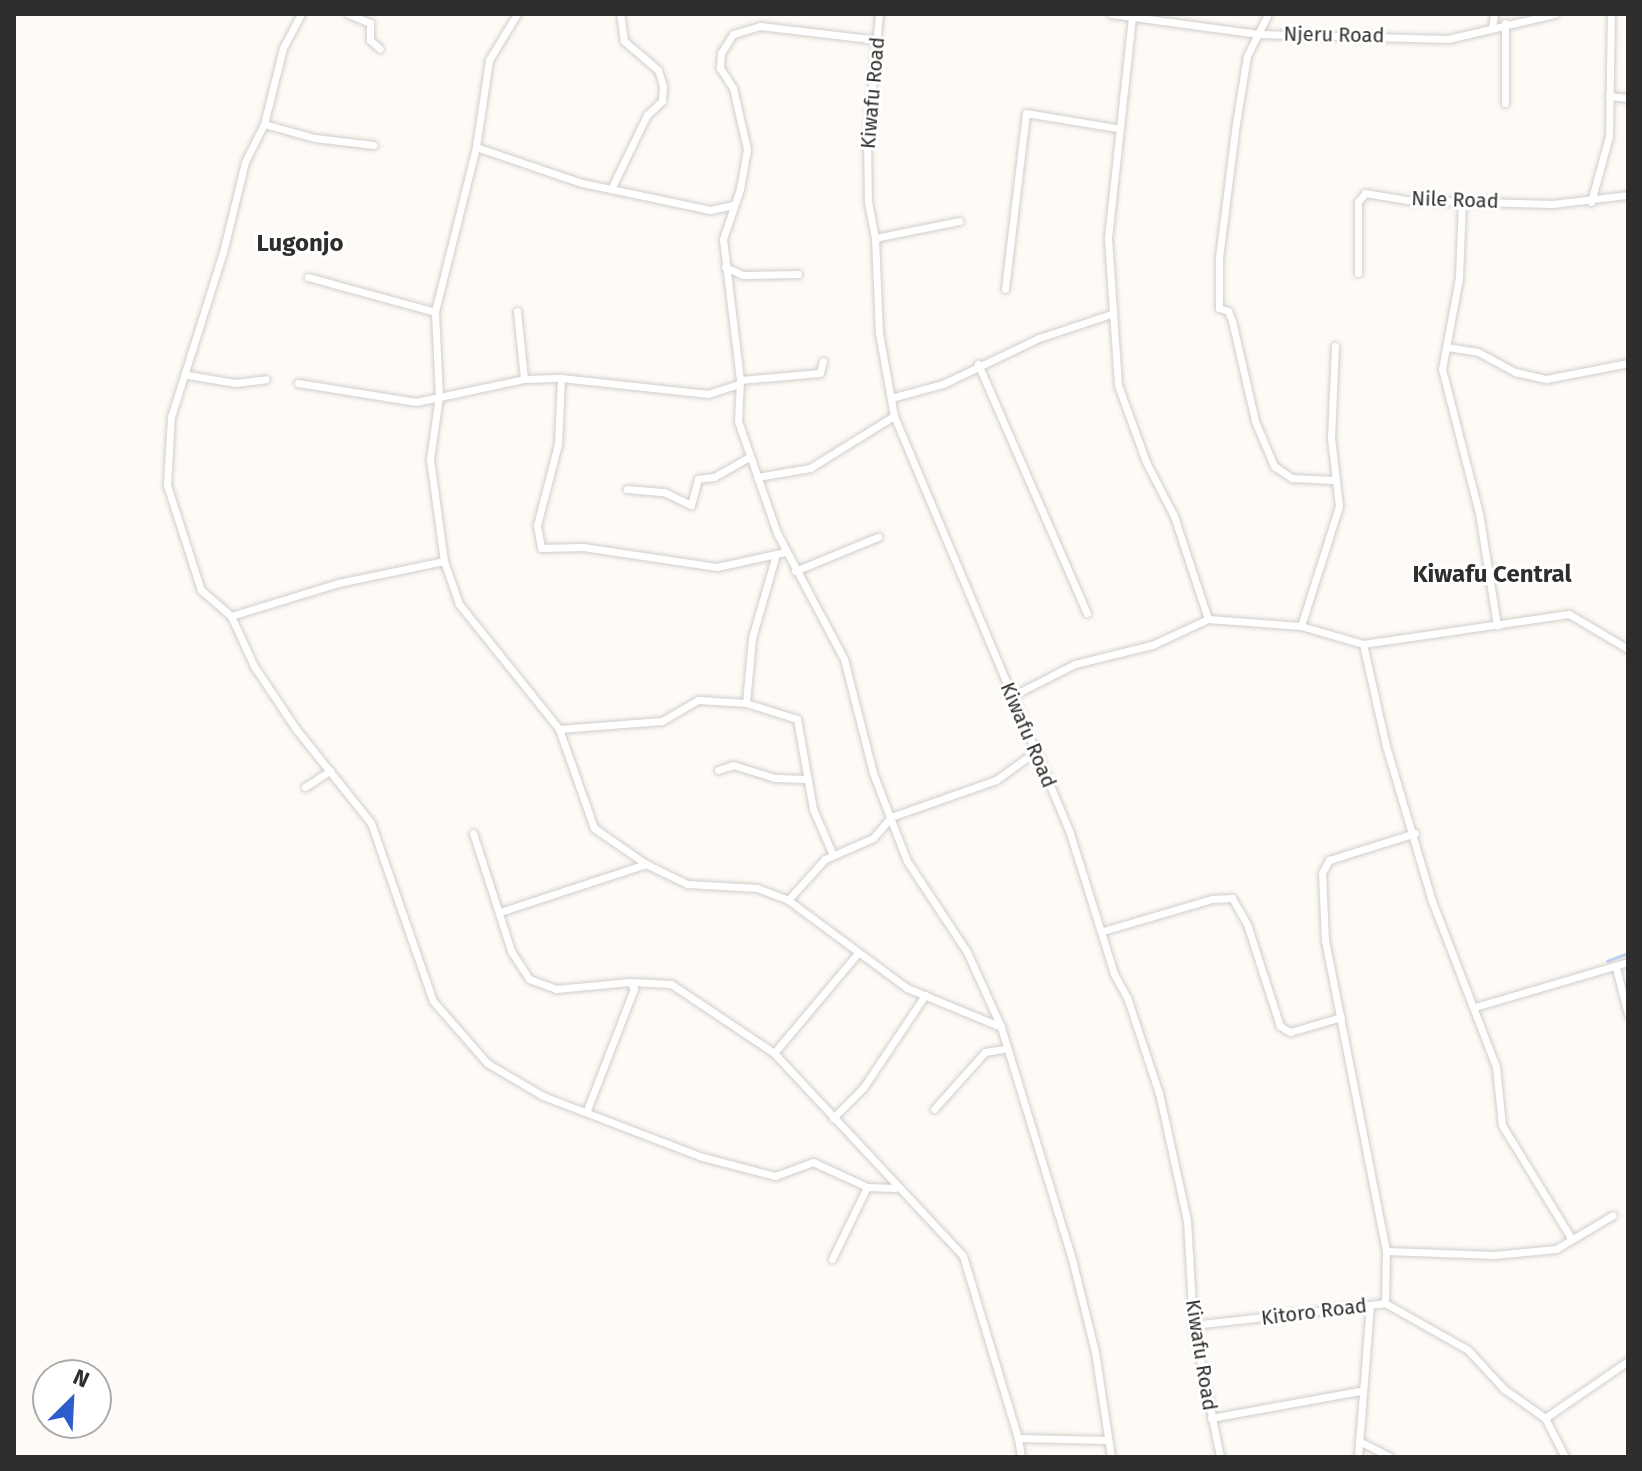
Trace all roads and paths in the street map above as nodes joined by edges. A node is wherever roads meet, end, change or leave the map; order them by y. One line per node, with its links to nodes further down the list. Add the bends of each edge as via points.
1 (301, 14): 20 (street, via 283,48)
2 (348, 14): 16 (street, via 370,23 370,40)
3 (517, 14): 23 (street, via 489,60)
4 (620, 14): 24 (street, via 624,41 658,70 663,86 662,101 647,115)
5 (879, 14): 15 (street, Kiwafu Road)
6 (1111, 14): 11 (street, Njeru Road)
7 (1268, 14): 14 (street)
8 (1494, 14): 13 (street)
9 (1555, 14): 12 (street, Njeru Road)
10 (1611, 14): 17 (street)
11 (1132, 17): 14 (street, Njeru Road); 21 (street)
12 (1505, 23): 13 (street, Njeru Road); 19 (street)
13 (1492, 28): 14 (street, Njeru Road, via 1448,39)
14 (1259, 34): 55 (street, via 1247,56 1236,123 1219,257 1219,308 1228,311 1255,421 1274,466 1292,478)
15 (878, 40): 28 (street, via 760,26 745,28 725,42 720,68 733,88 747,149); 30 (street, Kiwafu Road, via 867,140)
16 (380, 49)
17 (1609, 96): 18 (street); 27 (street, via 1609,136)
18 (1628, 98)
19 (1505, 103)
20 (264, 124): 22 (street, via 315,138); 44 (street, via 245,162)
21 (1117, 128): 35 (street, via 1026,113); 38 (street, via 1108,238)
22 (374, 145)
23 (476, 147): 24 (street); 37 (street)
24 (611, 189): 28 (street, via 710,210)
25 (1628, 195): 27 (street, Nile Road)
26 (1462, 200): 27 (street, Nile Road); 32 (street, Nile Road, via 1362,195); 40 (street, via 1459,278)
27 (1591, 202)
28 (733, 205): 31 (street, via 723,239)
29 (959, 221): 30 (street)
30 (875, 238): 51 (street, Kiwafu Road, via 879,333)
31 (725, 267): 33 (street, via 743,275); 48 (street)
32 (1358, 273)
33 (798, 274)
34 (308, 277): 37 (street)
35 (1005, 289)
36 (517, 311): 47 (street)
37 (435, 312): 50 (street)
38 (1111, 314): 43 (street); 64 (street, via 1118,385 1146,462 1174,516)
39 (1335, 346): 55 (street)
40 (1447, 347): 42 (street, via 1478,352 1515,372 1546,379); 66 (street, via 1442,369 1479,513)
41 (823, 361): 48 (street, via 820,373)
42 (1628, 363)
43 (978, 364): 51 (street, via 943,384); 62 (street)
44 (188, 375): 46 (street, via 235,383); 63 (street, via 171,417 167,485 201,590)
45 (561, 378): 47 (street); 48 (street, via 708,394); 59 (street, via 558,444 537,525 541,548 583,547 717,567)
46 (266, 379)
47 (524, 379): 50 (street)
48 (739, 382): 53 (street, via 738,421)
49 (298, 383): 50 (street, via 416,402)
50 (439, 396): 60 (street, via 430,459)
51 (891, 398): 52 (street, Kiwafu Road)
52 (894, 416): 54 (street, via 810,468); 69 (street, Kiwafu Road, via 990,652)
53 (749, 457): 54 (street); 56 (street, via 714,477 698,479 691,505 664,492)
54 (757, 477): 58 (street)
55 (1333, 480): 65 (street, via 1339,506)
56 (627, 489)
57 (878, 537): 61 (street)
58 (785, 552): 59 (street); 61 (street)
59 (775, 558): 70 (street, via 752,638)
60 (444, 561): 63 (street, via 338,583); 71 (street, via 459,604)
61 (795, 571): 77 (street, via 844,659 873,773)
62 (1087, 613)
63 (231, 616): 74 (street, via 254,666)
64 (1208, 619): 65 (street); 69 (street, via 1152,645 1075,664)
65 (1301, 626): 67 (street)
66 (1497, 626): 67 (street); 68 (street, via 1576,616)
67 (1363, 644): 79 (street, via 1386,746)
68 (1628, 649)
69 (1014, 695): 72 (street, Kiwafu Road)
70 (746, 703): 71 (street, via 698,700 662,721); 75 (street, via 797,719)
71 (559, 729): 81 (street, via 594,828)
72 (1036, 751): 77 (street, via 996,780); 84 (street, Kiwafu Road)
73 (718, 770): 75 (street, via 733,765 775,778)
74 (330, 771): 76 (street); 97 (street, via 378,834 439,1013 504,1076)
75 (806, 779): 80 (street)
76 (305, 787)
77 (891, 817): 80 (street, via 873,838); 93 (street, via 907,861 967,952)
78 (473, 833): 83 (street)
79 (1415, 833): 90 (street, via 1441,929); 92 (street, via 1324,866 1325,941)
80 (833, 855): 82 (street)
81 (646, 864): 82 (street, via 687,884 757,888); 83 (street)
82 (788, 900): 85 (street)
83 (500, 912): 88 (street, via 518,967 542,986)
84 (1103, 931): 92 (street, via 1232,898 1247,924 1280,1026 1290,1032); 107 (street, Kiwafu Road, via 1155,1079 1175,1159 1187,1220)
85 (857, 954): 89 (street); 95 (street)
86 (1628, 962): 87 (street)
87 (1616, 968): 90 (street); 91 (street)
88 (630, 982): 95 (street, via 683,988); 97 (street, via 634,989)
89 (925, 995): 93 (street); 98 (street, via 863,1088)
90 (1475, 1007): 102 (street, via 1496,1067 1502,1125)
91 (1628, 1014)
92 (1341, 1017): 103 (street)
93 (1001, 1027): 94 (street)
94 (1005, 1049): 96 (street, via 985,1052); 113 (street, via 1038,1139 1073,1263 1095,1352)
95 (774, 1053): 98 (street)
96 (934, 1109)
97 (587, 1110): 99 (street, via 653,1142 763,1175 813,1162)
98 (833, 1118): 100 (street)
99 (867, 1187): 100 (street); 104 (street)
100 (895, 1188): 112 (street, via 951,1239 973,1276)
101 (1613, 1215): 102 (street)
102 (1571, 1238): 103 (street, via 1556,1249 1494,1255)
103 (1386, 1251): 105 (street)
104 (832, 1259)
105 (1385, 1303): 106 (street, Kitoro Road); 111 (street, Kitoro Road, via 1468,1350 1504,1389)
106 (1370, 1305): 107 (street, Kitoro Road); 109 (street)
107 (1193, 1325): 110 (street, Kiwafu Road)
108 (1628, 1361): 111 (street)
109 (1360, 1391): 110 (street); 114 (street)
110 (1211, 1418): 117 (street, Kiwafu Road)
111 (1545, 1418): 120 (street, Kitoro Road)
112 (1018, 1438): 113 (street); 115 (street)
113 (1108, 1440): 116 (street)
114 (1359, 1441): 118 (street); 119 (street)
115 (1021, 1457)
116 (1111, 1457)
117 (1220, 1457)
118 (1358, 1457)
119 (1390, 1457)
120 (1565, 1457)

